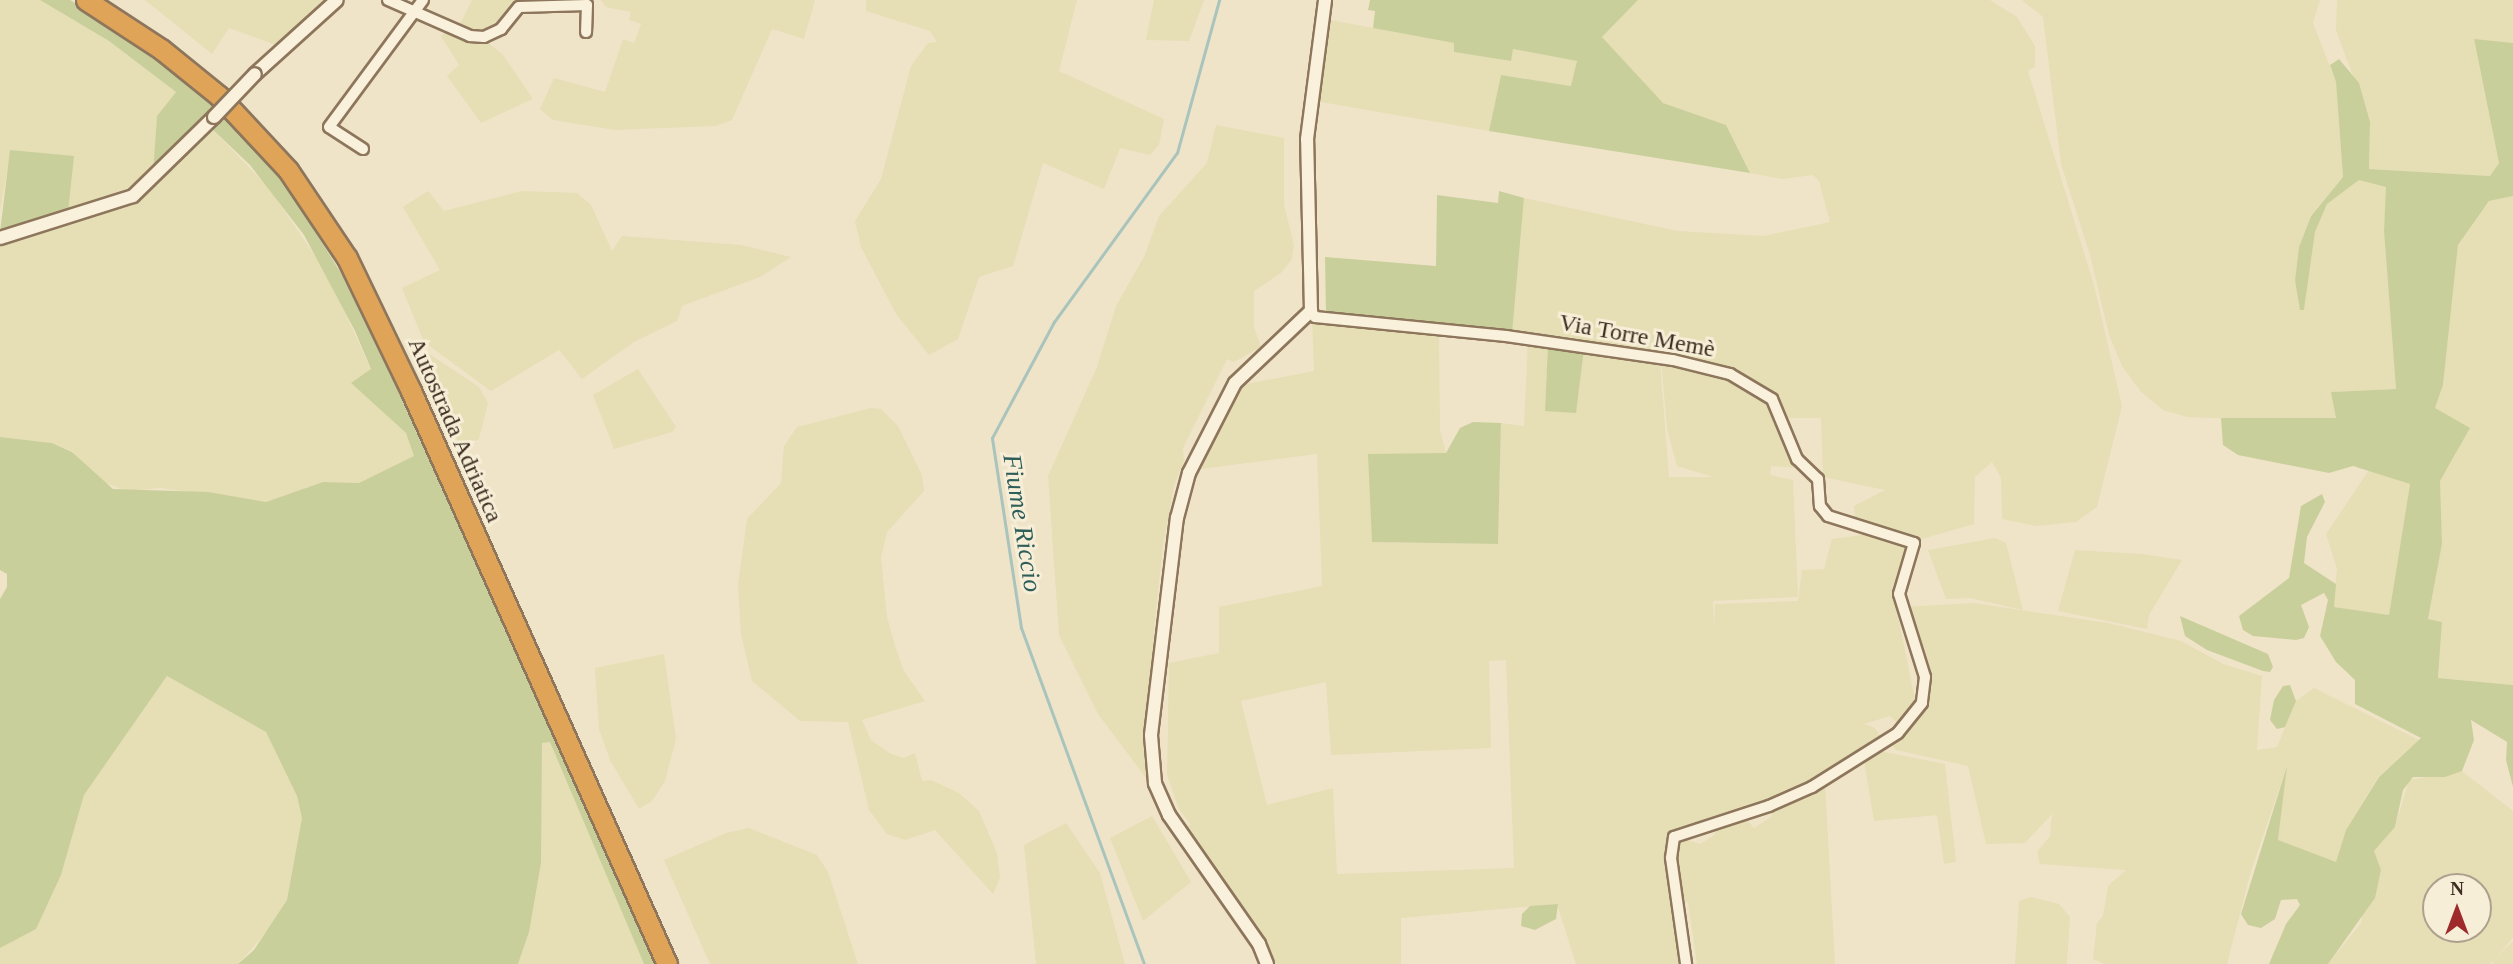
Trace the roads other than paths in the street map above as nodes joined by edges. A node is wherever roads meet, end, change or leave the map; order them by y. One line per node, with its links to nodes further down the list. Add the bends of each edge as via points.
1 (86, 0): 13 (highway, Autostrada Adriatica, via 200,79 279,160 347,258)
2 (111, 0): 13 (highway, Autostrada Adriatica, via 210,71 295,160 359,255)
3 (337, 0): 11 (street, bridge, via 133,196)
4 (388, 0): 8 (street)
5 (423, 0): 8 (street)
6 (1325, 0): 12 (street, via 1307,139)
7 (518, 5): 8 (street, via 500,29 484,37 470,36); 9 (street, via 587,5)
8 (414, 12): 10 (street, via 330,127)
9 (586, 32)
10 (363, 149)
11 (0, 238)
12 (1311, 311): 17 (street, via 1235,383 1189,473 1177,518 1151,735 1153,775 1165,806); 18 (street, Via Torre Memè, via 1315,317 1506,336 1662,358 1730,374 1772,399 1797,459 1818,479 1820,506 1828,516 1914,543 1899,594 1926,677 1922,703 1898,733 1812,786 1769,806 1674,836 1671,858)
13 (417, 388): 14 (highway, Autostrada Adriatica)
14 (557, 702): 15 (highway, Autostrada Adriatica); 16 (highway, Autostrada Adriatica)
15 (667, 964)
16 (680, 964)
17 (1268, 964)
18 (1686, 964)

